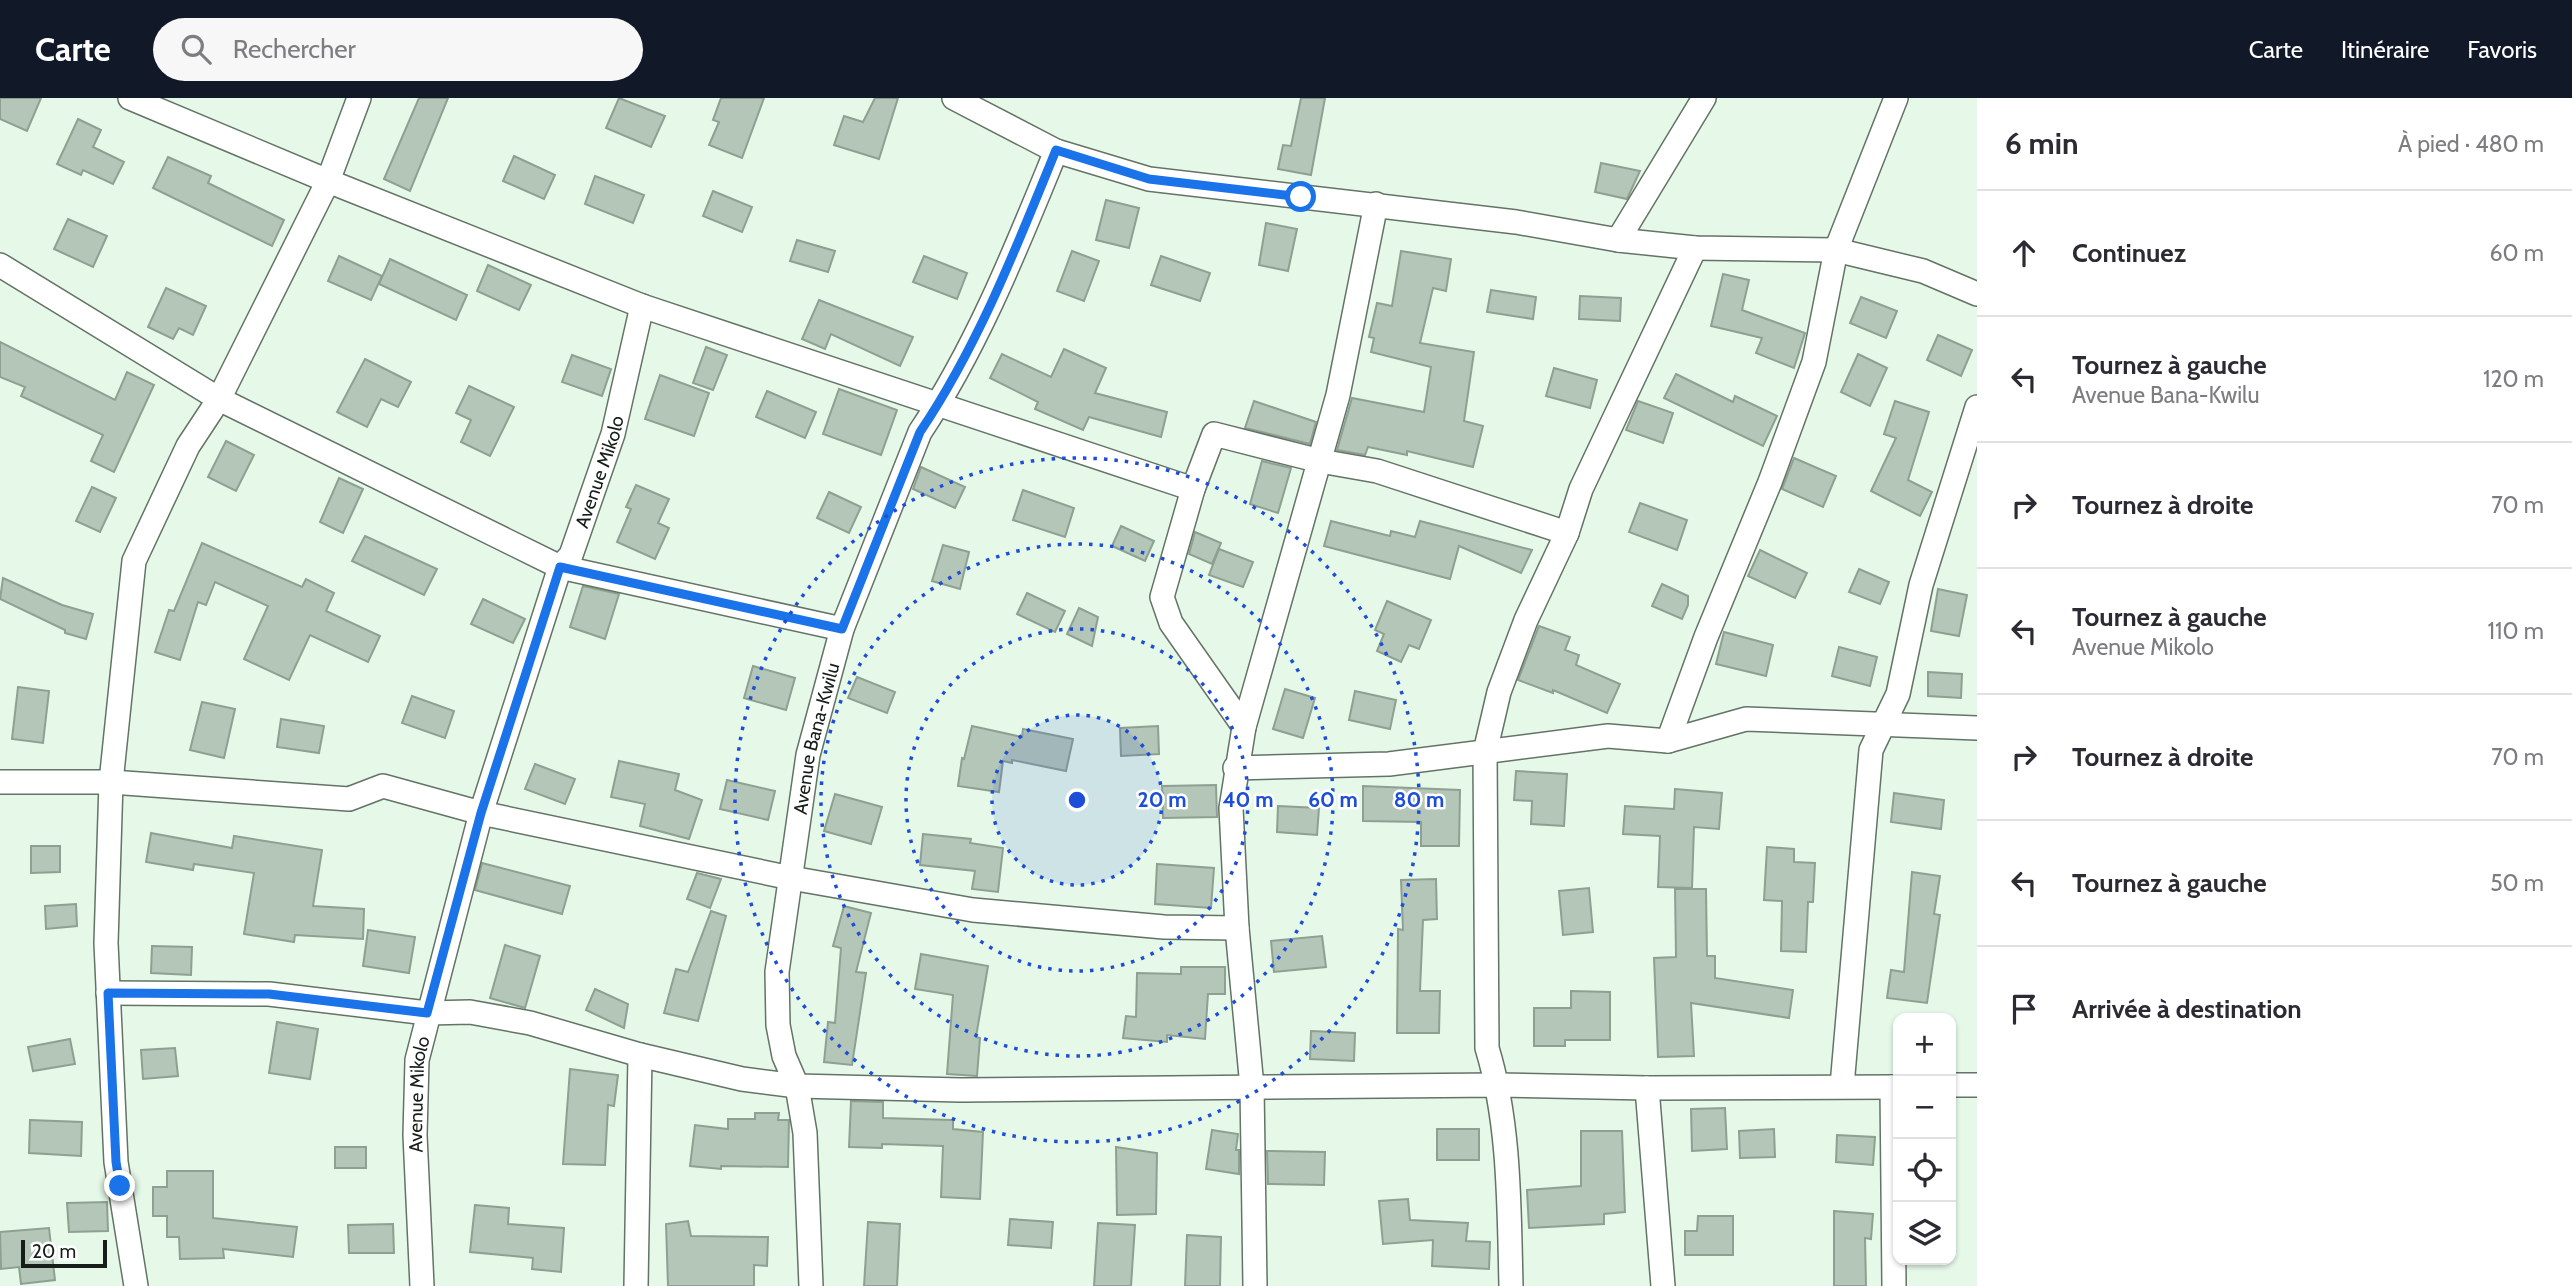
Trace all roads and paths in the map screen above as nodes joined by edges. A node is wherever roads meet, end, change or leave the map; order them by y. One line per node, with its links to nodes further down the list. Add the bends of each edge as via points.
1 (130, 98): 7 (street)
2 (359, 98): 7 (street)
3 (954, 98): 6 (street)
4 (1704, 98): 9 (street)
5 (1896, 98): 11 (street)
6 (1056, 150): 8 (street, via 1149,179); 16 (street, Avenue Bana-Kwilu, via 1008,268)
7 (328, 181): 14 (street); 15 (street)
8 (1377, 204): 9 (street); 18 (street)
9 (1618, 240): 10 (street)
10 (1695, 248): 11 (street); 20 (street, via 1581,489)
11 (1836, 250): 13 (street, via 1923,271); 26 (street, via 1814,362)
12 (0, 265): 15 (street)
13 (1977, 294)
14 (642, 306): 16 (street); 21 (street, Avenue Mikolo, via 613,434 571,555)
15 (219, 399): 21 (street); 30 (street, via 188,446 134,561)
16 (938, 405): 19 (street); 22 (street, Avenue Bana-Kwilu, via 920,432)
17 (1977, 407): 23 (street, via 1921,585 1898,694)
18 (1320, 461): 19 (street, via 1214,434); 20 (street, via 1377,471); 24 (street)
19 (1193, 489): 24 (street, via 1162,597 1171,623)
20 (1567, 533): 27 (street, via 1499,692)
21 (560, 567): 22 (street); 31 (street, Avenue Mikolo)
22 (842, 629): 32 (street, Avenue Bana-Kwilu, via 808,755)
23 (1883, 724): 25 (street); 26 (street, via 1746,719); 41 (street, via 1871,750)
24 (1244, 727): 28 (street)
25 (1977, 728)
26 (1668, 741): 27 (street, via 1608,736)
27 (1485, 752): 28 (street, via 1390,764); 37 (street, via 1486,1036)
28 (1235, 768): 33 (street, via 1231,808)
29 (0, 782): 30 (street)
30 (111, 782): 31 (street, via 349,799 383,786); 34 (street)
31 (481, 813): 32 (street); 35 (street, Avenue Mikolo)
32 (791, 878): 33 (street, via 973,910 1164,927); 40 (street, Avenue Bana-Kwilu, via 777,972 778,1025)
33 (1237, 928): 42 (street)
34 (108, 993): 35 (street, via 269,994); 46 (street, via 116,1162)
35 (427, 1013): 36 (street, via 470,1012 530,1023); 47 (street, Avenue Mikolo, via 417,1060 415,1135)
36 (640, 1055): 40 (street, via 742,1079); 48 (street)
37 (1498, 1085): 42 (street); 44 (street); 51 (street)
38 (1956, 1085): 39 (street)
39 (1977, 1085)
40 (797, 1086): 42 (street, via 961,1090); 49 (street, Avenue Bana-Kwilu, via 805,1133)
41 (1842, 1086): 43 (street); 44 (street)
42 (1252, 1087): 50 (street)
43 (1893, 1087)
44 (1647, 1088): 52 (street)
45 (1895, 1139): 53 (street)
46 (136, 1286)
47 (422, 1286)
48 (636, 1286)
49 (811, 1286)
50 (1255, 1286)
51 (1511, 1286)
52 (1663, 1286)
53 (1894, 1286)

